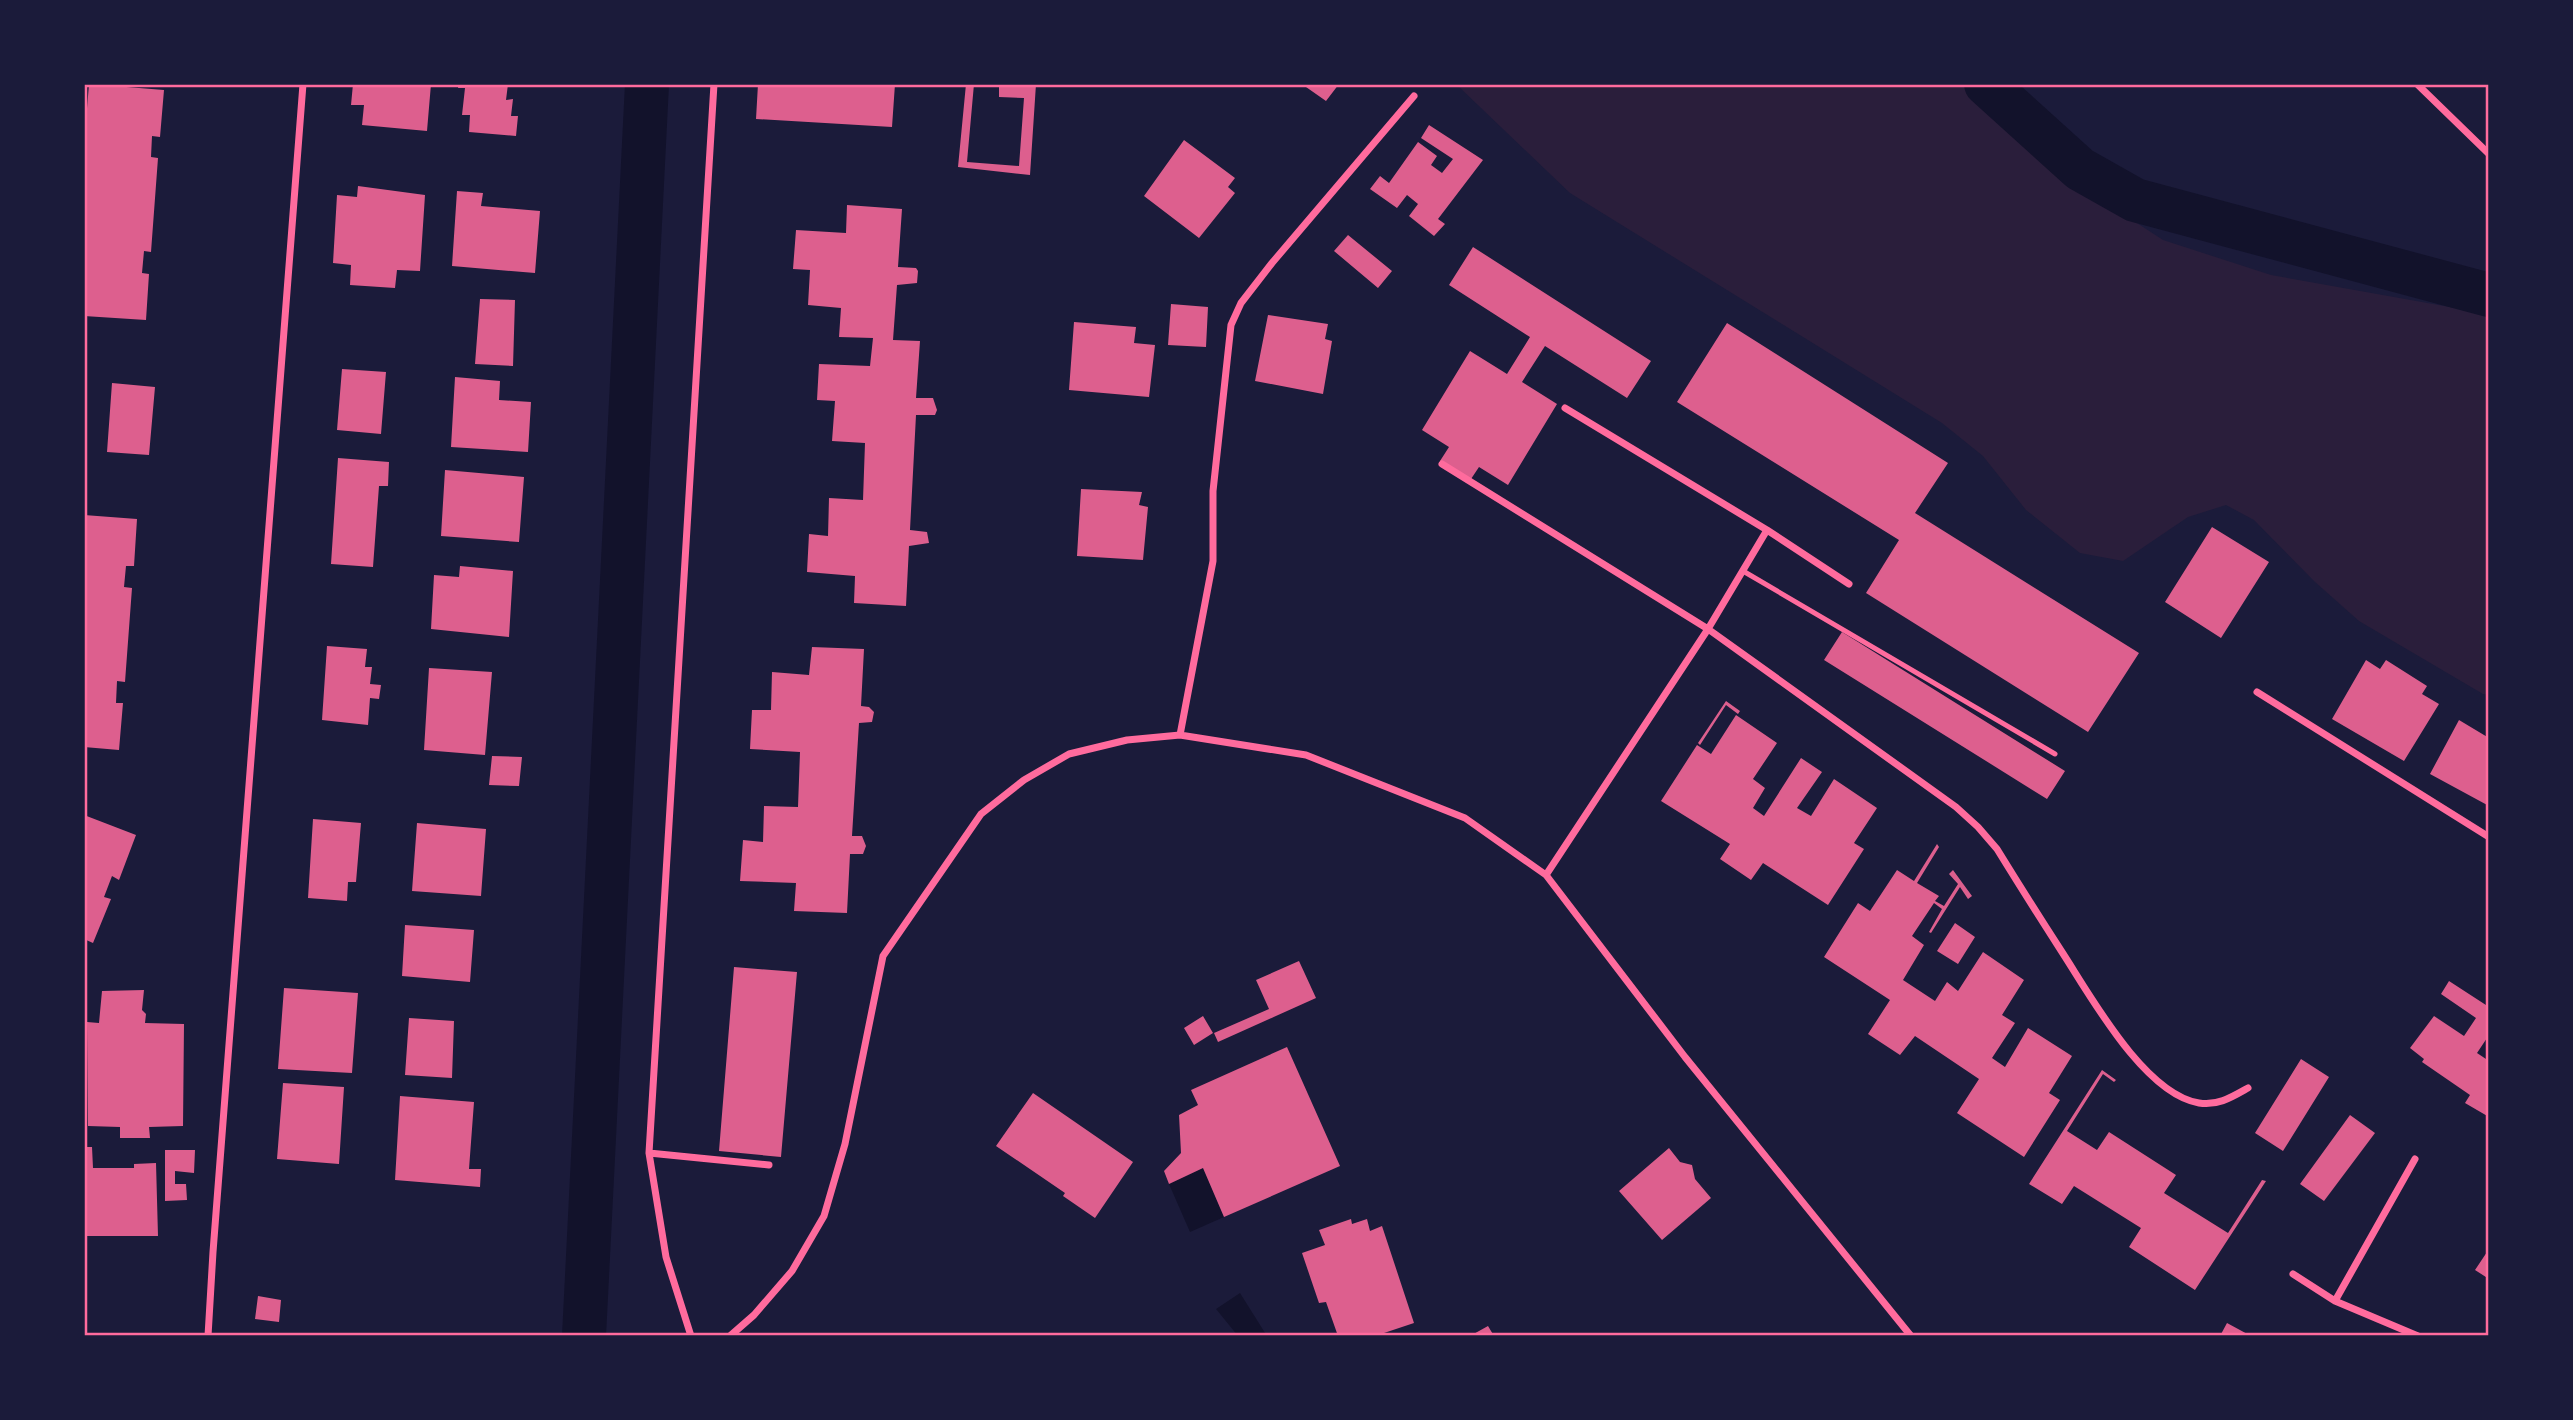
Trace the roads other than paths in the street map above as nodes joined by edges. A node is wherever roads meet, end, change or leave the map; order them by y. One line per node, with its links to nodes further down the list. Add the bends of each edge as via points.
1 (303, 84): 23 (street)
2 (714, 84): 18 (street)
3 (2417, 84): 5 (street)
4 (1414, 96): 13 (street, via 1272,263 1241,303 1231,325 1213,491 1213,561)
5 (2489, 154)
6 (1565, 408): 8 (street)
7 (1441, 464): 11 (street)
8 (1767, 530): 9 (street); 10 (street)
9 (1743, 571): 11 (street); 14 (lane)
10 (1849, 584)
11 (1708, 629): 16 (street); 17 (street, via 1978,827 1997,849 2115,1036 2145,1069 2170,1090 2197,1103 2220,1103)
12 (2257, 692): 15 (street)
13 (1180, 735): 16 (street, via 1306,755 1465,818); 25 (street, via 1127,740 1069,754 1024,780 981,814 883,956 845,1144 824,1216 792,1271)
14 (2055, 754)
15 (2489, 837)
16 (1546, 874): 26 (street, via 1685,1057)
17 (2248, 1088)
18 (649, 1153): 20 (street); 24 (street, via 666,1257)
19 (2415, 1159): 22 (street)
20 (769, 1165)
21 (2293, 1274): 22 (street)
22 (2335, 1301): 27 (street)
23 (208, 1336)
24 (691, 1336)
25 (730, 1336)
26 (1911, 1336)
27 (2418, 1336)

